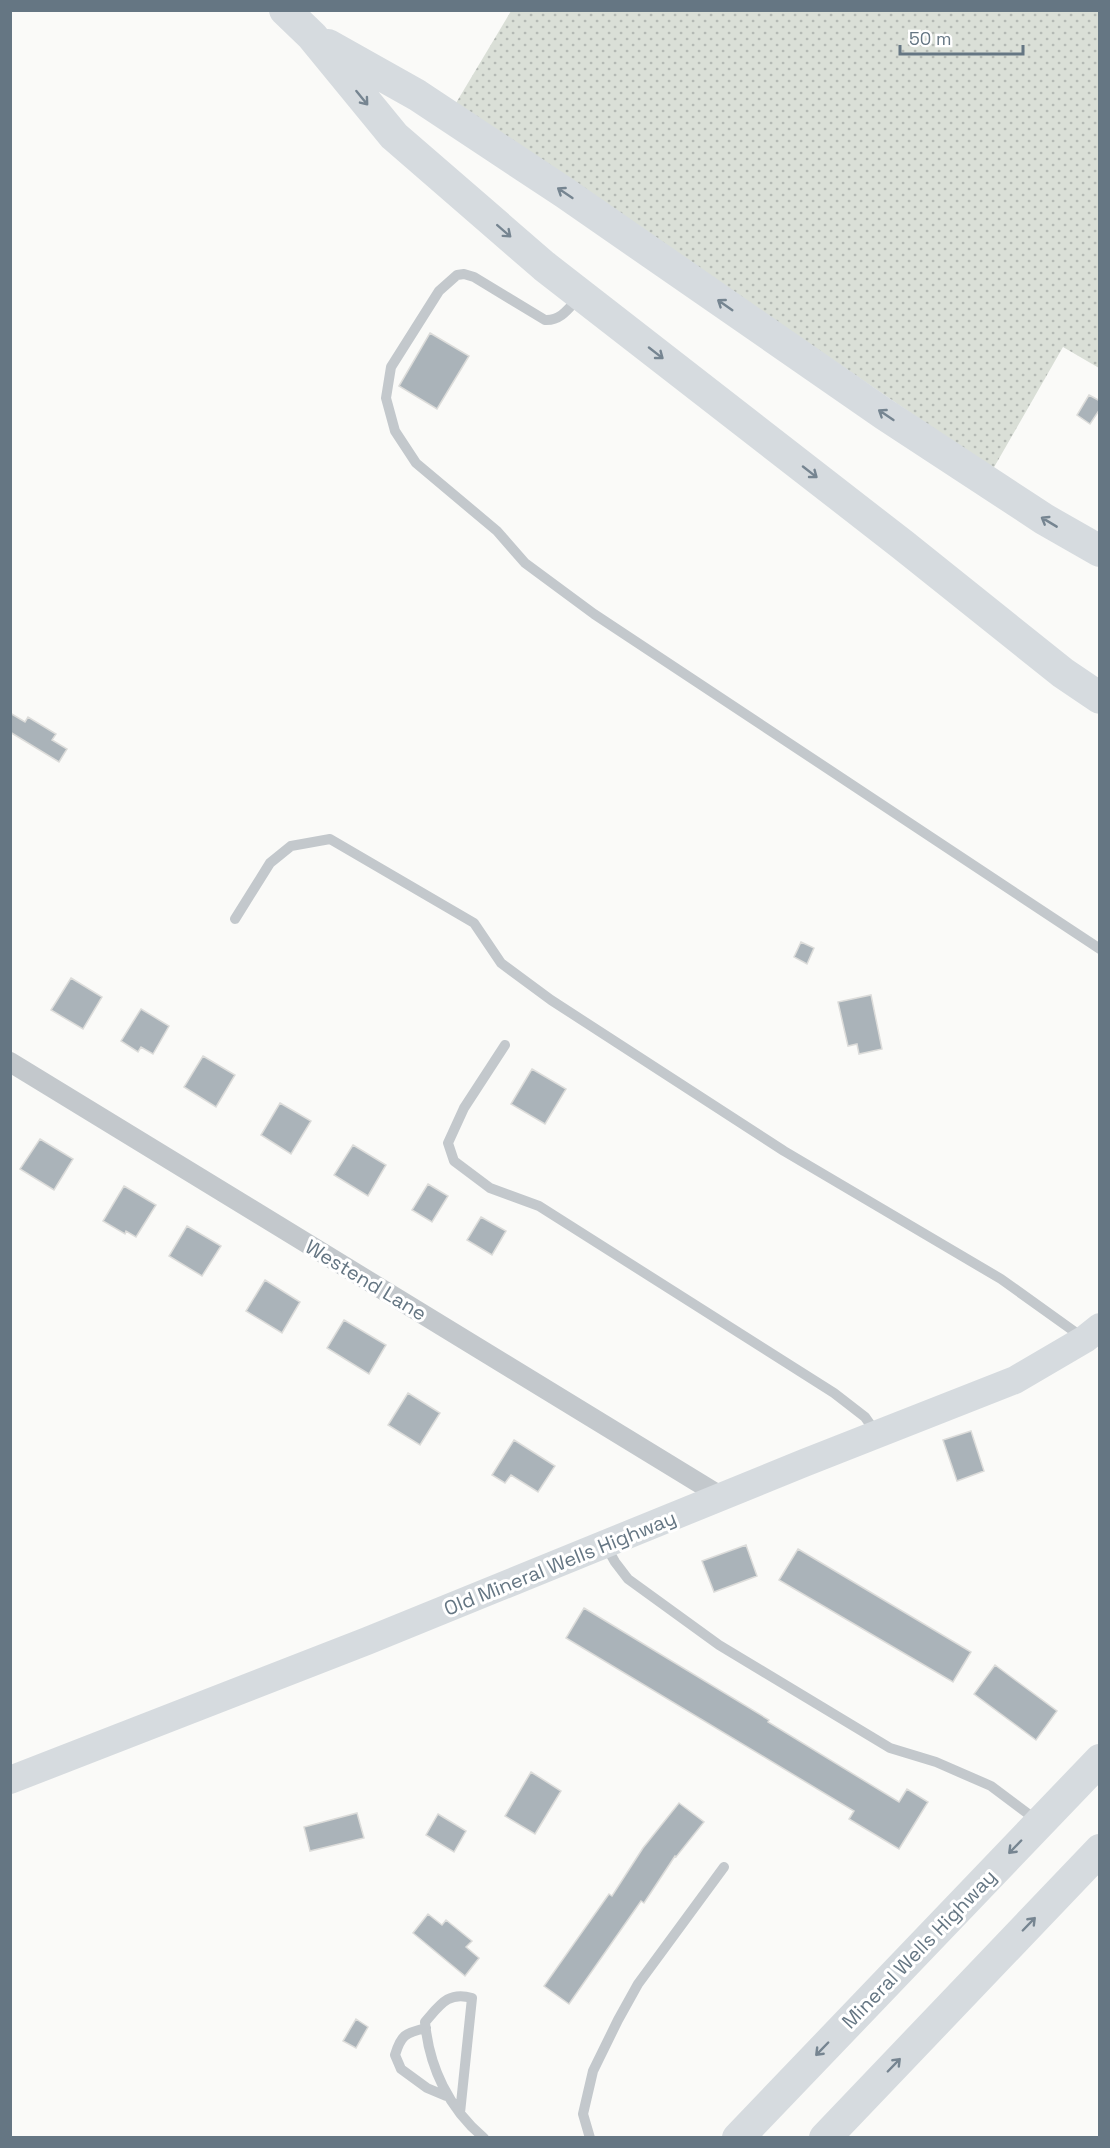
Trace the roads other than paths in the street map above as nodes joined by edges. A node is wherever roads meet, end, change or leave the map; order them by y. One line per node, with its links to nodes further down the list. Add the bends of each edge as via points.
1 (285, 10): 2 (main road)
2 (312, 36): 3 (main road, one-way to 3, via 394,136); 4 (main road, one-way to 2, via 884,414 417,95)
3 (581, 295): 5 (main road, one-way to 5); 7 (lane, via 562,316 544,320 464,274 457,275 439,291 391,367 386,398 395,431 416,463 497,531 525,563 594,614)
4 (1100, 551)
5 (1100, 698)
6 (235, 919): 10 (lane, via 270,863 291,846 330,839 474,923 501,963 561,1007 784,1151)
7 (1100, 949)
8 (505, 1045): 11 (lane, via 464,1108 448,1143 454,1161 490,1188 539,1206 834,1393 865,1417)
9 (10, 1062): 12 (street, Westend Lane)
10 (1092, 1333): 11 (street, Old Mineral Wells Highway, via 1015,1380)
11 (878, 1434): 12 (street, Old Mineral Wells Highway)
12 (722, 1497): 13 (street, Old Mineral Wells Highway)
13 (605, 1544): 15 (street, Old Mineral Wells Highway); 16 (lane, via 628,1580 719,1644 890,1748 936,1762 991,1786)
14 (1100, 1760): 16 (main road, Mineral Wells Highway)
15 (10, 1780)
16 (1039, 1822): 24 (main road, Mineral Wells Highway, one-way to 24)
17 (1100, 1850): 25 (main road, one-way to 17)
18 (724, 1868): 23 (lane, via 638,1984 618,2020 593,2071 583,2114)
19 (426, 2028): 20 (lane, via 428,2047); 20 (lane, via 400,2039 395,2055 400,2068 427,2088); 21 (lane, via 425,2022 444,2001 460,1994 472,1998)
20 (447, 2096): 21 (lane)
21 (460, 2113): 22 (lane)
22 (484, 2138)
23 (590, 2138)
24 (738, 2138)
25 (825, 2138)

